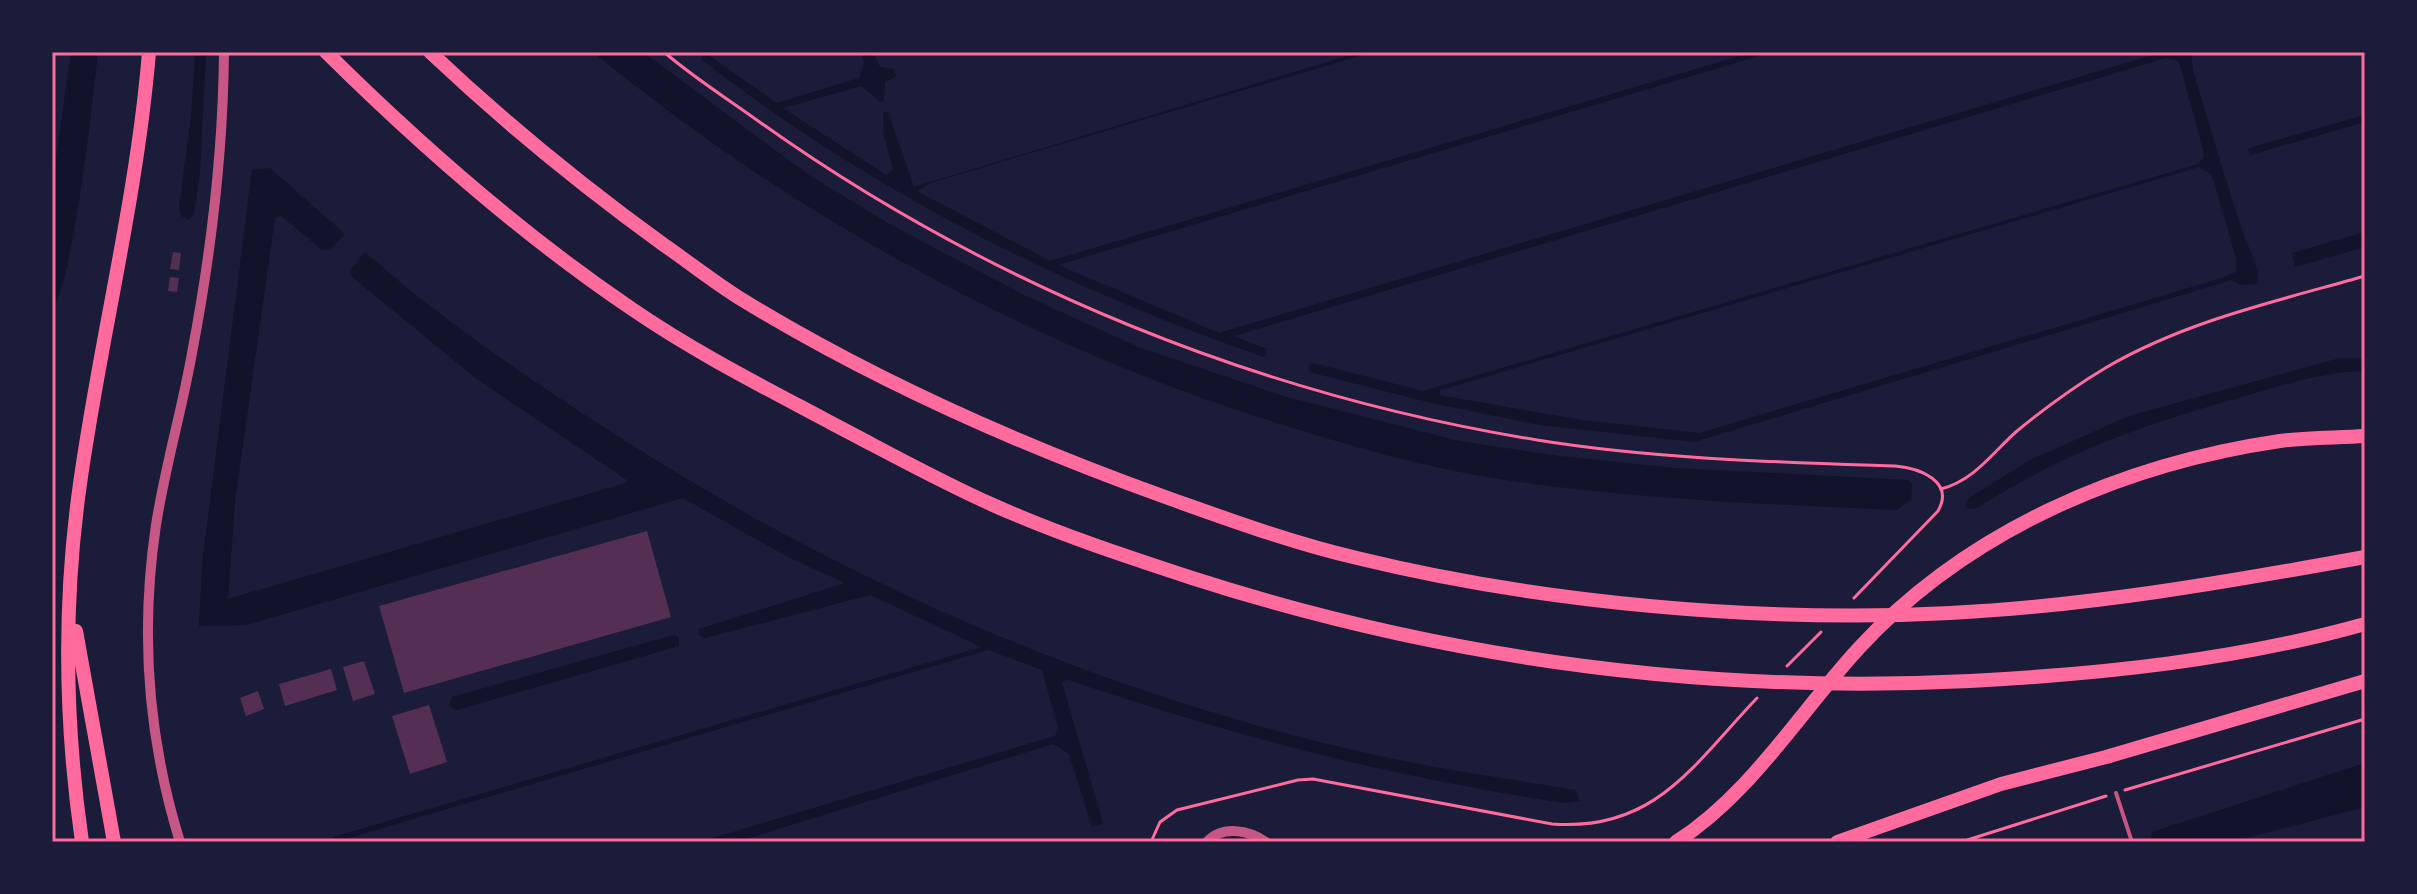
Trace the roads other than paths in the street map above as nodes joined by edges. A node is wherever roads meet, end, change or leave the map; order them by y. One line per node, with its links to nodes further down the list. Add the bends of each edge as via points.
1 (149, 52): 7 (highway, via 134,180 79,487)
2 (224, 52): 13 (street, via 209,251 160,500 149,599 153,725)
3 (326, 52): 8 (highway, via 436,157 538,240 706,357 994,505 1106,550 1291,610 1573,666 1738,680 1888,685 2154,665 2263,648)
4 (430, 52): 6 (highway, via 567,175 738,297 864,369 1059,459 1273,535 1358,559 1456,579 1691,608 1951,613 2190,589)
5 (2365, 436): 16 (highway, via 2283,441 2135,474 2076,496 1976,550 1872,635 1743,784)
6 (2365, 557)
7 (69, 591): 11 (highway, via 70,726); 12 (highway)
8 (2365, 624)
9 (2365, 681): 17 (highway, via 2001,784)
10 (2116, 793): 18 (lane)
11 (82, 842)
12 (114, 842)
13 (180, 842)
14 (1207, 842): 15 (street, via 1234,830)
15 (1266, 842)
16 (1676, 842)
17 (1837, 842)
18 (2132, 842)

